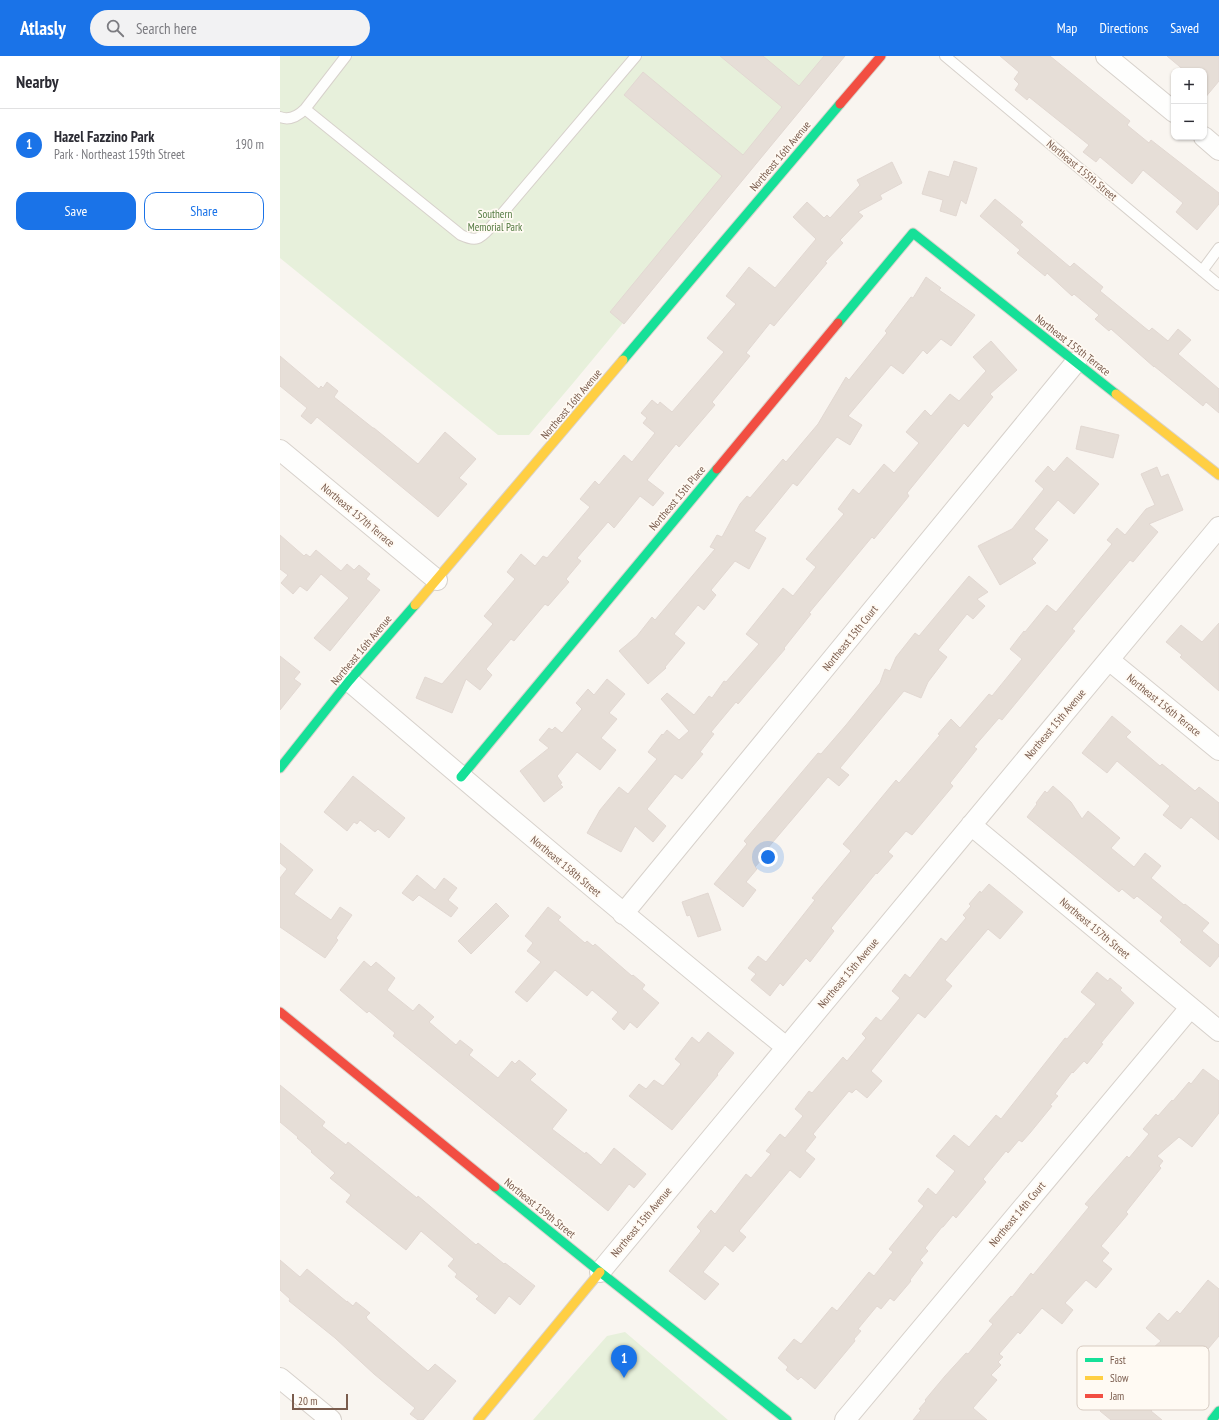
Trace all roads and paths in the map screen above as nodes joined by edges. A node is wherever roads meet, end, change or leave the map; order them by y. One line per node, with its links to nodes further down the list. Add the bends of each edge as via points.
1 (346, 56): 6 (lane)
2 (636, 56): 6 (lane, via 482,237 471,240)
3 (881, 56): 19 (street, Northeast 16th Avenue)
4 (945, 56): 13 (lane, Northeast 155th Street)
5 (1106, 56): 7 (street)
6 (305, 110): 8 (lane, via 297,117)
7 (1171, 110)
8 (280, 117)
9 (1207, 140): 10 (street)
10 (1219, 150)
11 (913, 233): 15 (street, Northeast 155th Terrace); 24 (street, Northeast 15th Place)
12 (1219, 248): 13 (lane)
13 (1202, 271): 14 (lane, Northeast 155th Street)
14 (1219, 285)
15 (1076, 362): 17 (street, Northeast 155th Terrace); 26 (street, Northeast 15th Court)
16 (280, 450): 19 (street, Northeast 157th Terrace)
17 (1219, 475)
18 (1219, 527): 20 (street, Northeast 15th Avenue)
19 (437, 580): 21 (street, Northeast 16th Avenue)
20 (1109, 660): 22 (street, Northeast 156th Terrace); 25 (street, Northeast 15th Avenue)
21 (349, 681): 23 (street, Northeast 16th Avenue); 24 (street, Northeast 158th Street)
22 (1219, 750)
23 (281, 764)
24 (461, 777): 26 (street, Northeast 158th Street)
25 (972, 825): 27 (street, Northeast 157th Street); 30 (street, Northeast 15th Avenue)
26 (623, 914): 30 (street, Northeast 158th Street)
27 (1190, 1008): 29 (street, Northeast 157th Street); 37 (street, Northeast 14th Court)
28 (280, 1012): 31 (street, Northeast 159th Street)
29 (1219, 1031)
30 (786, 1047): 31 (street, Northeast 15th Avenue)
31 (600, 1272): 35 (street, Northeast 15th Avenue); 36 (street, Northeast 159th Street)
32 (280, 1378): 34 (street)
33 (1219, 1412): 38 (street)
34 (331, 1420)
35 (478, 1420)
36 (787, 1420)
37 (845, 1420)
38 (1212, 1420)

